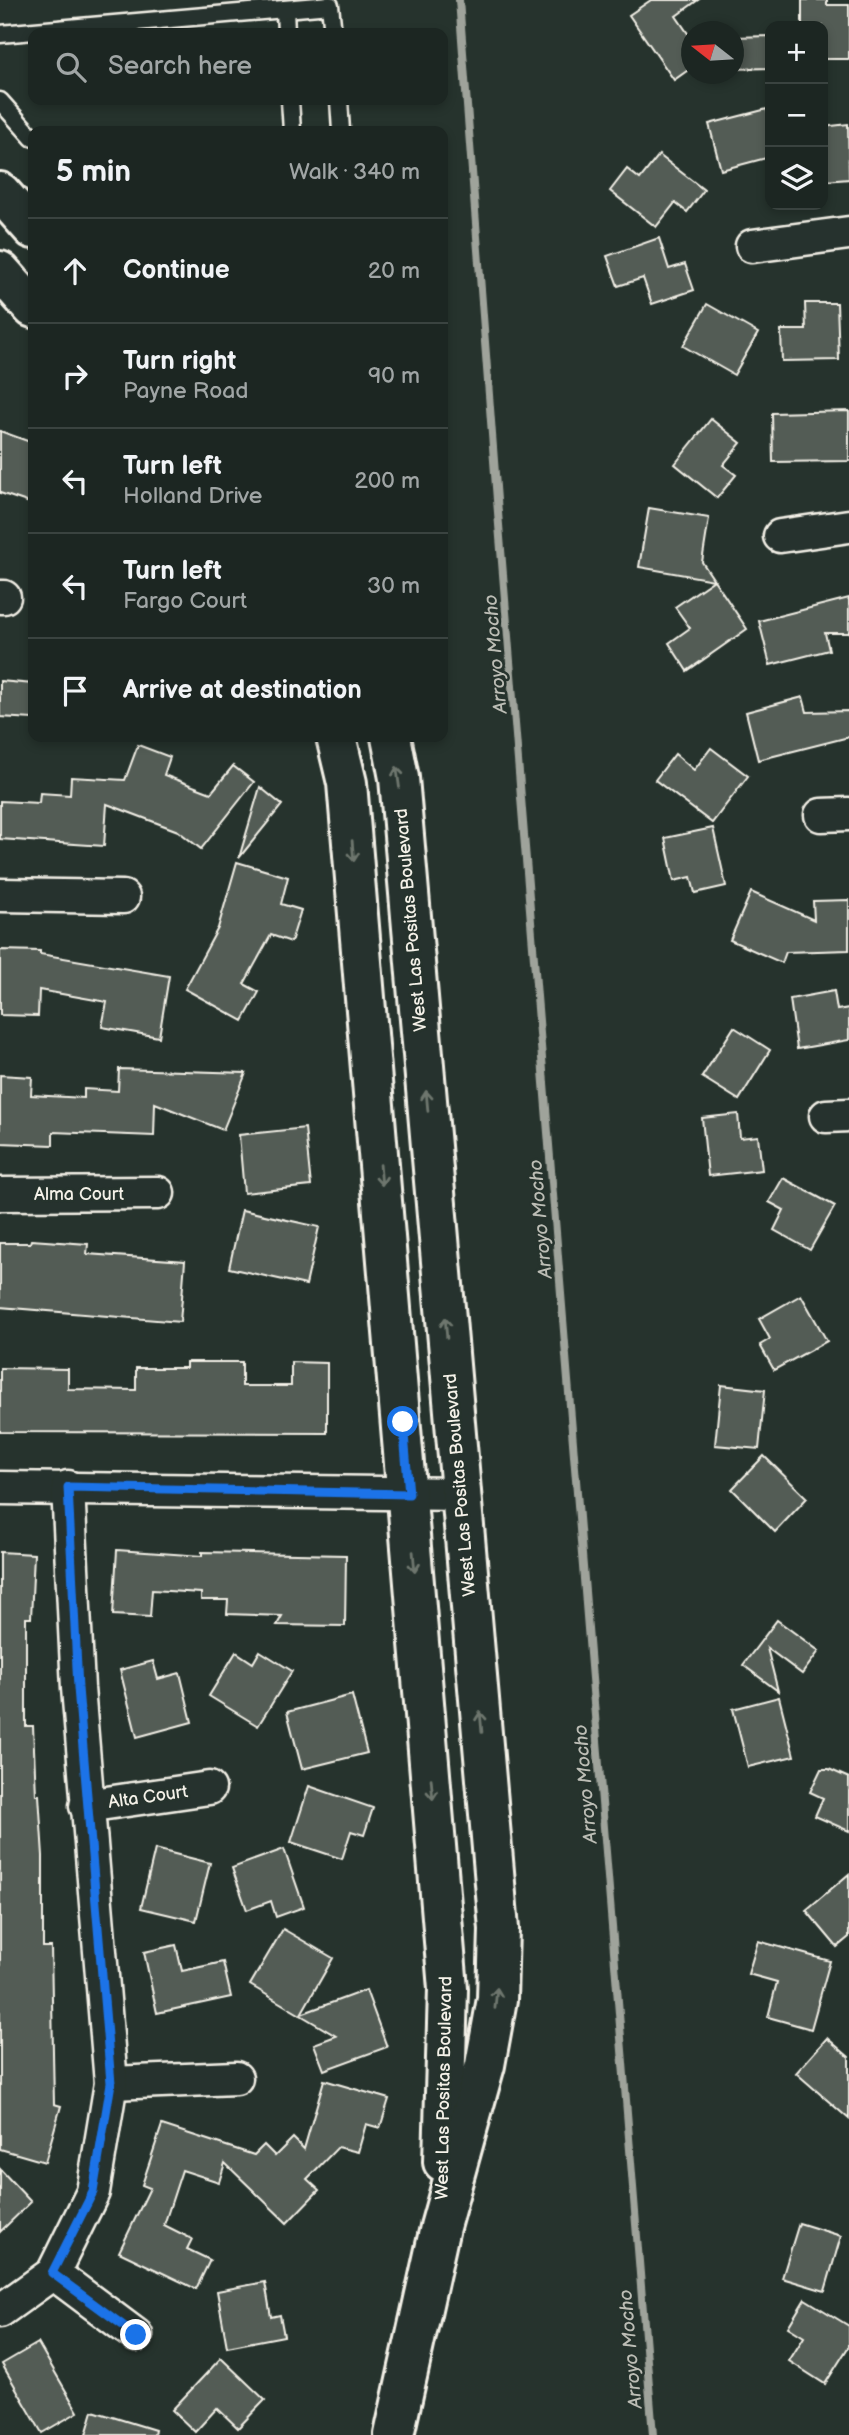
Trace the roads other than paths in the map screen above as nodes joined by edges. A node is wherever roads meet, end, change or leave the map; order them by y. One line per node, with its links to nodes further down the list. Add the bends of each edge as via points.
1 (285, 9): 2 (lane); 3 (lane); 4 (lane, via 330,5)
2 (68, 28)
3 (286, 28)
4 (332, 28)
5 (28, 32): 6 (lane)
6 (0, 34)
7 (0, 101): 12 (lane)
8 (290, 105): 10 (lane)
9 (338, 105): 11 (lane)
10 (292, 126)
11 (341, 126)
12 (28, 132)
13 (0, 192): 14 (main road)
14 (28, 223)
15 (849, 233): 16 (street)
16 (752, 246)
17 (0, 271): 18 (main road)
18 (28, 302)
19 (849, 526): 20 (street)
20 (780, 536)
21 (337, 742): 29 (main road, West Las Positas Boulevard, one-way to 29, via 347,783)
22 (392, 742): 30 (main road, West Las Positas Boulevard, one-way to 22, via 399,778)
23 (0, 895): 24 (street)
24 (123, 897)
25 (158, 1193): 26 (street, Alma Court)
26 (0, 1194)
27 (68, 1487): 28 (street); 29 (street); 32 (street)
28 (0, 1488)
29 (409, 1494): 30 (street); 35 (main road, West Las Positas Boulevard, one-way to 35, via 448,1989)
30 (461, 1494): 35 (main road, West Las Positas Boulevard, one-way to 30, via 485,2065 497,1999 499,1929)
31 (209, 1788): 32 (street, Alta Court)
32 (86, 1806): 34 (street)
33 (236, 2078): 34 (street)
34 (111, 2083): 36 (street, via 93,2192)
35 (440, 2227): 39 (main road, West Las Positas Boulevard)
36 (52, 2273): 37 (street); 38 (street)
37 (0, 2311)
38 (136, 2335)
39 (394, 2435)

